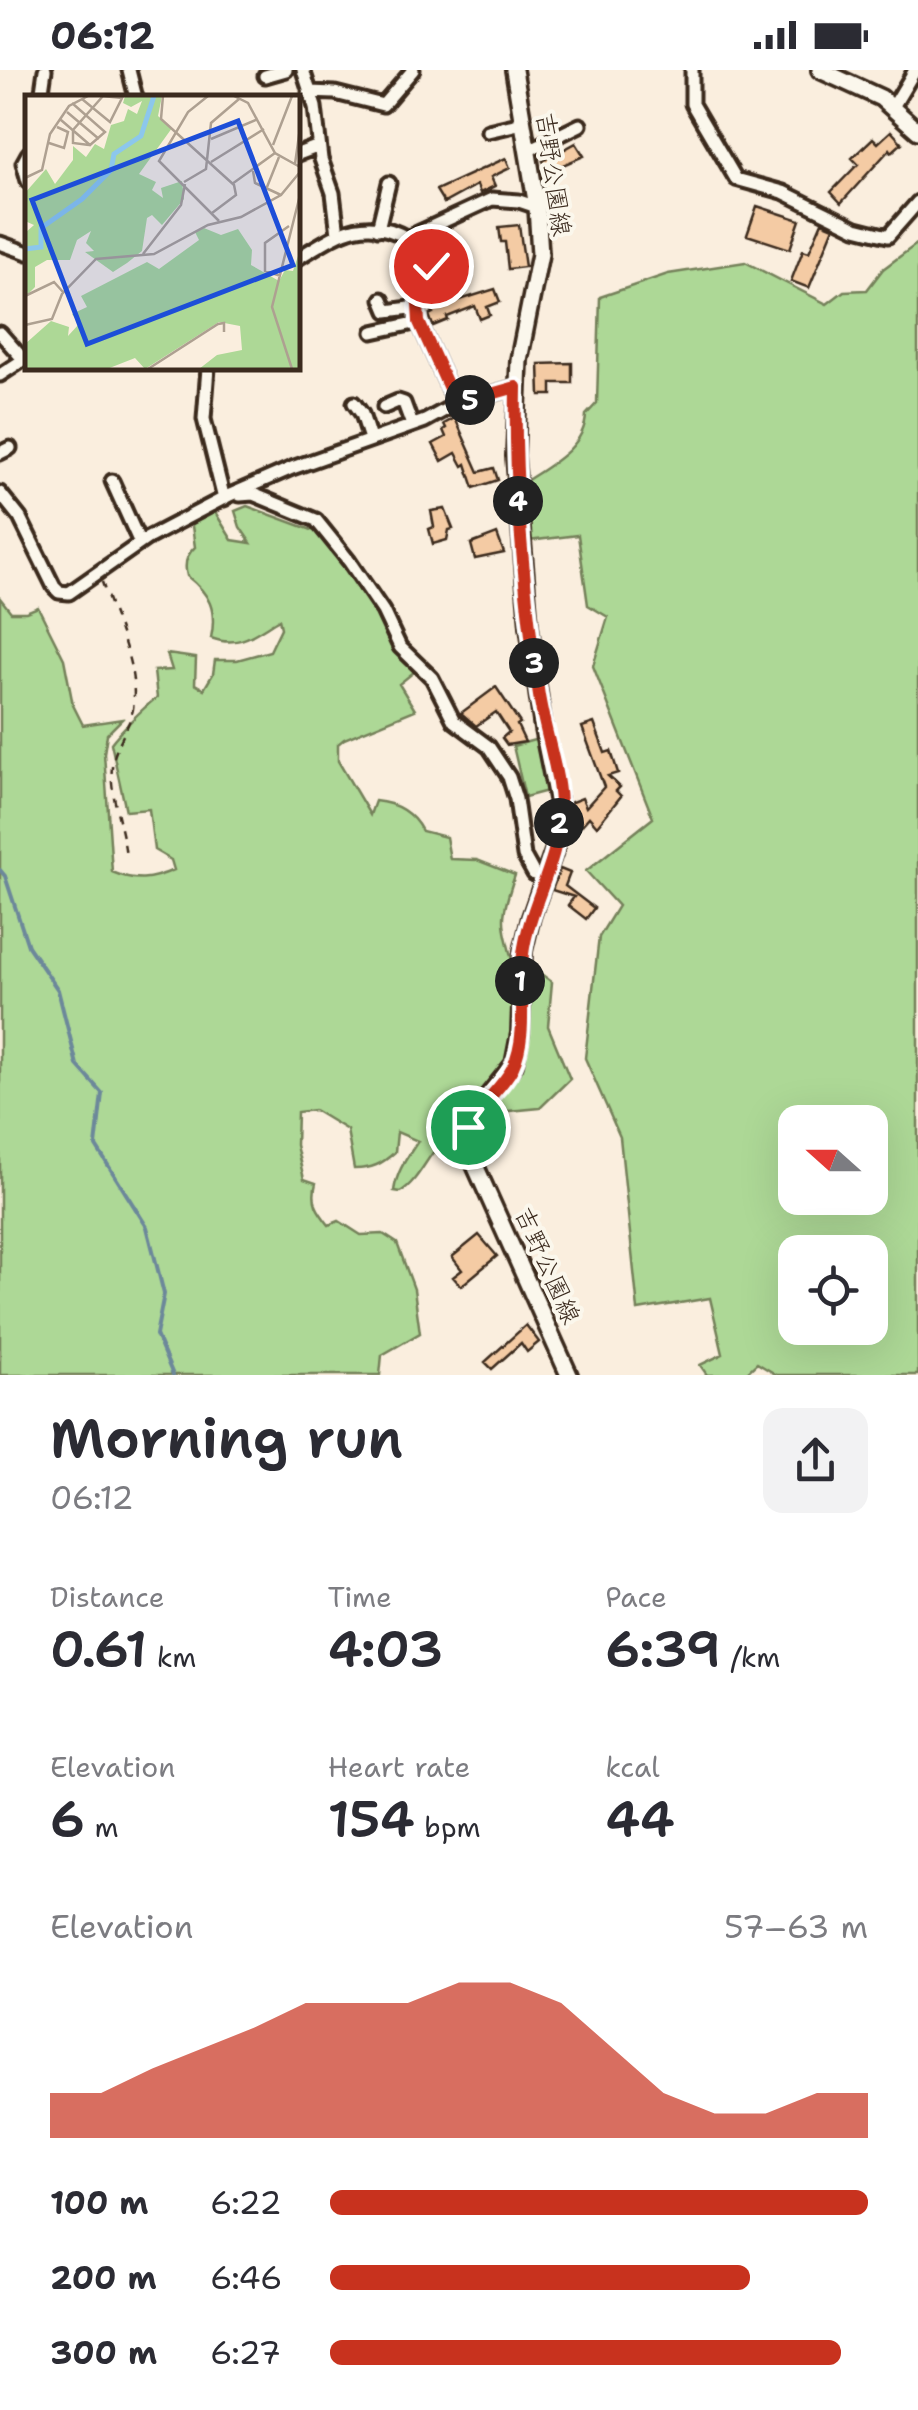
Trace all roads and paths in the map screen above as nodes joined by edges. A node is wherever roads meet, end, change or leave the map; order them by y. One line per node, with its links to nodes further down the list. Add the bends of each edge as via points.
1 (45, 70): 12 (street)
2 (130, 70): 13 (street)
3 (286, 70): 10 (street)
4 (303, 70): 11 (street)
5 (413, 70): 11 (street, via 383,105)
6 (514, 70): 15 (main road, 吉野公園線)
7 (692, 70): 23 (street, via 692,104 736,179 888,236)
8 (820, 70): 14 (main road)
9 (915, 70): 14 (street)
10 (265, 76)
11 (309, 92): 19 (street)
12 (41, 95)
13 (135, 95)
14 (893, 107): 18 (main road)
15 (523, 122): 17 (street); 20 (main road, 吉野公園線)
16 (580, 125): 20 (street)
17 (488, 131)
18 (918, 131)
19 (319, 146): 21 (street); 26 (street)
20 (528, 151): 24 (main road, 吉野公園線)
21 (300, 153)
22 (389, 183): 25 (street)
23 (918, 202)
24 (537, 207): 27 (street, via 492,199); 41 (main road, 吉野公園線, via 540,254)
25 (378, 229): 26 (street, via 350,227); 27 (street)
26 (338, 234): 30 (street)
27 (407, 238): 32 (street)
28 (0, 243): 29 (street)
29 (25, 253)
30 (300, 257)
31 (436, 264): 32 (street)
32 (416, 272): 34 (street)
33 (382, 299): 34 (street, via 388,312)
34 (418, 308): 35 (street)
35 (419, 322): 36 (street); 43 (street)
36 (372, 332)
37 (0, 333): 38 (street)
38 (25, 358): 40 (street)
39 (208, 370): 49 (street, via 204,419)
40 (0, 375)
41 (516, 387): 43 (street); 53 (main road, 吉野公園線, via 529,626 560,798)
42 (354, 403): 46 (street)
43 (456, 404): 45 (street)
44 (384, 407): 45 (street, via 404,403)
45 (412, 425): 46 (street)
46 (370, 439): 49 (street)
47 (112, 481): 50 (street)
48 (0, 493): 51 (street, via 58,592 69,593)
49 (227, 497): 50 (street); 53 (street, via 253,494 316,520 383,611 400,647 432,678 454,721 488,747 509,776 524,856)
50 (140, 543): 51 (street)
51 (98, 572): 52 (path, via 133,688 132,711 112,763)
52 (126, 858)
53 (546, 880): 54 (main road, 吉野公園線, via 523,950 514,1064 474,1115 465,1143)
54 (569, 1375)

